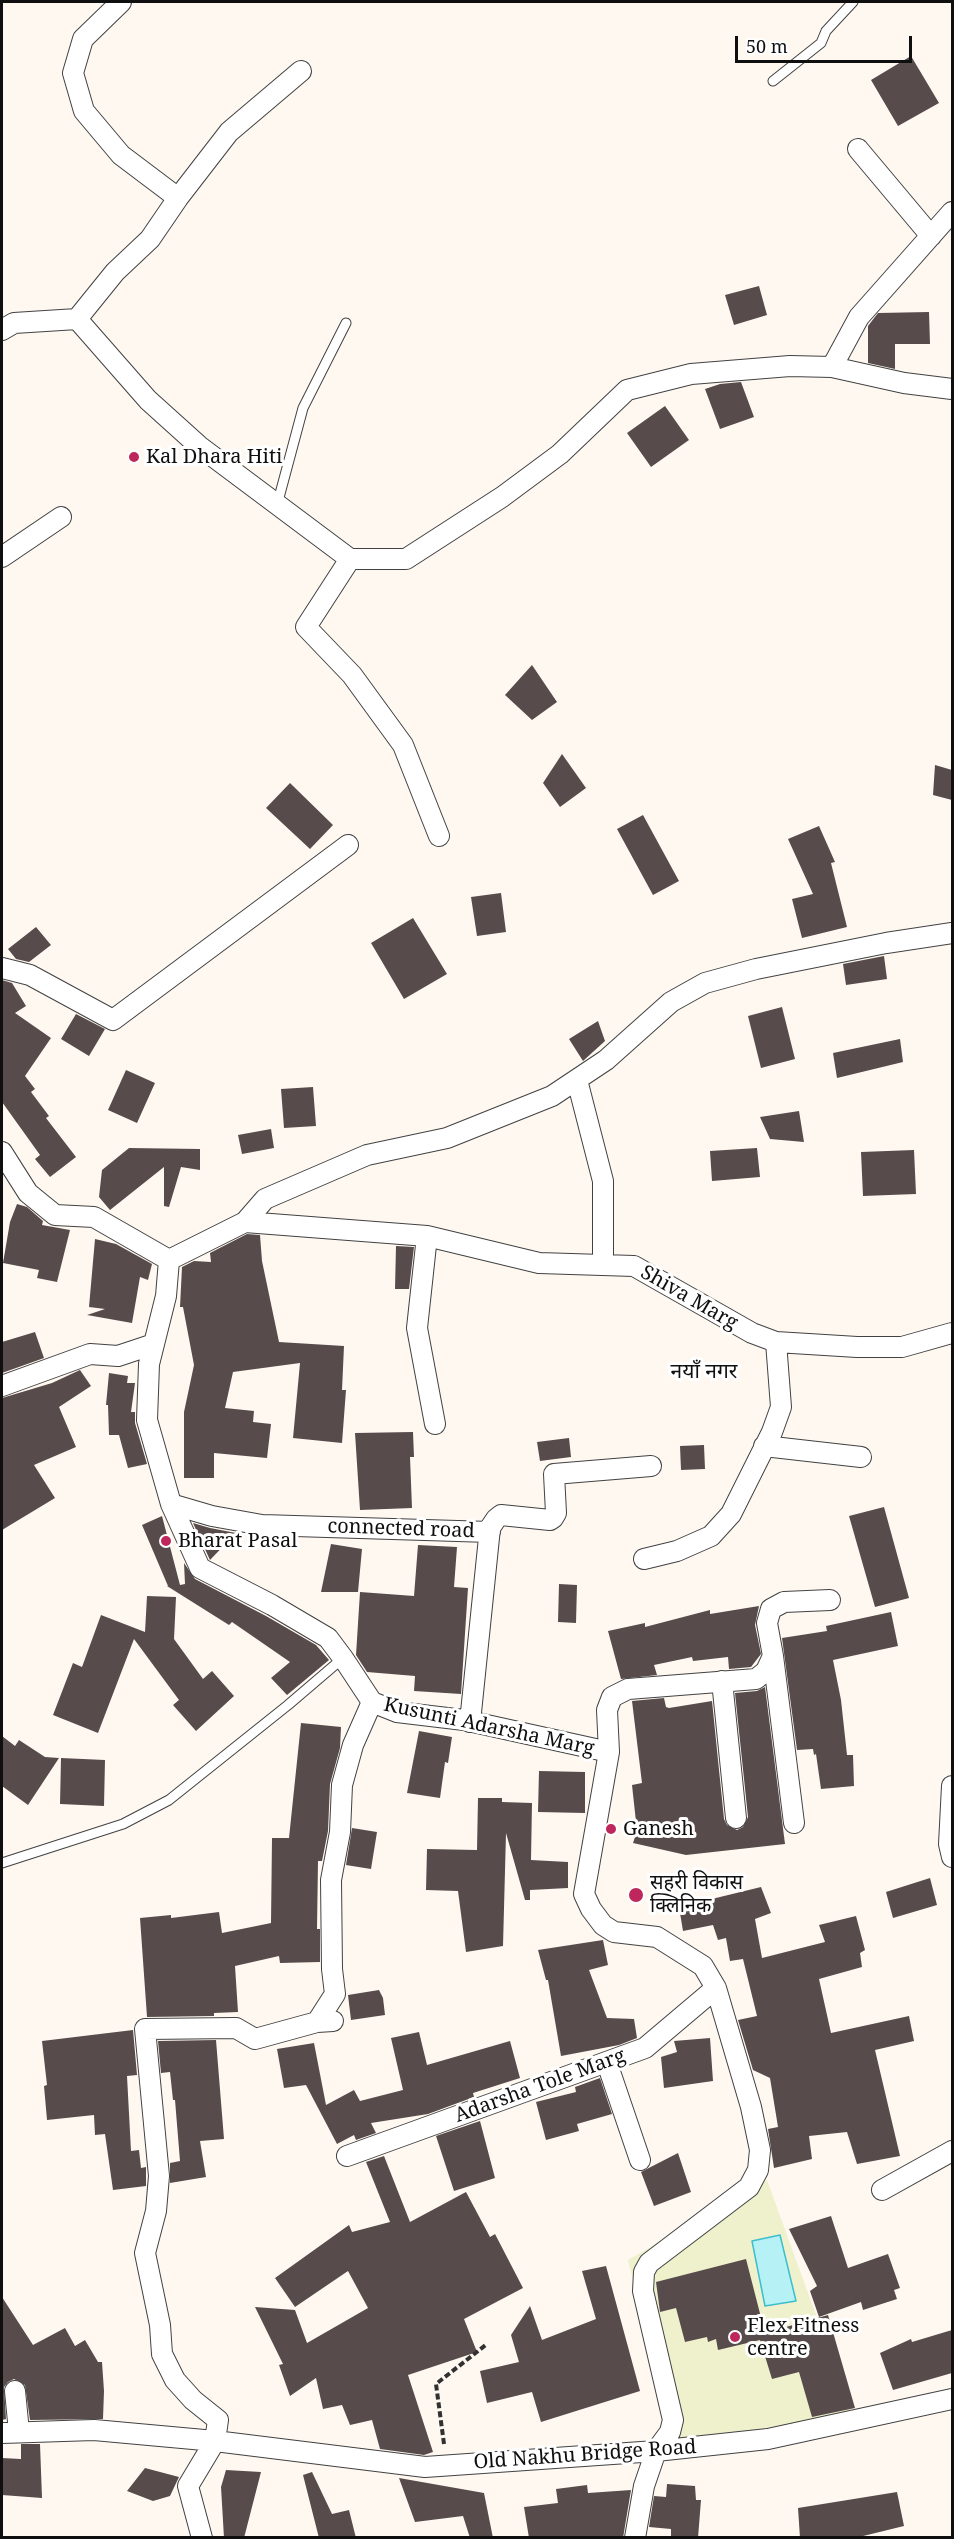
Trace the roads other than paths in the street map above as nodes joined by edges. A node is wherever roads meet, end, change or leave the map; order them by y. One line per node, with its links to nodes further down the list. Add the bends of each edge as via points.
1 (121, 2): 6 (street, via 83,39 73,73 84,111 121,155)
2 (853, 2): 4 (lane, via 820,43)
3 (301, 71): 6 (street, via 229,132)
4 (773, 81)
5 (858, 148): 8 (street)
6 (178, 198): 9 (street, via 150,239 115,272)
7 (952, 212): 8 (street)
8 (931, 236): 12 (street, via 859,317)
9 (77, 319): 11 (street, via 14,323); 14 (street, via 148,400 199,446)
10 (346, 323): 14 (lane, via 303,408)
11 (2, 330)
12 (832, 367): 13 (street, via 904,383); 17 (street, via 790,366 691,374 627,390 560,454 406,559)
13 (952, 388)
14 (277, 505): 17 (street)
15 (61, 517): 16 (street)
16 (2, 557)
17 (350, 560): 18 (street, via 306,627 352,675 402,745)
18 (439, 836)
19 (348, 845): 21 (street, via 113,1020 30,975)
20 (952, 933): 22 (street, via 777,965 705,983 671,1002 606,1060)
21 (2, 968)
22 (577, 1080): 24 (street, via 552,1096 447,1138 367,1155 265,1198); 27 (street, via 603,1181)
23 (2, 1152): 26 (street, via 28,1193 55,1215 94,1217)
24 (245, 1222): 25 (street, Shiva Marg); 26 (street)
25 (427, 1236): 27 (street, Shiva Marg, via 539,1263); 32 (street, via 417,1328)
26 (169, 1260): 30 (street, Kusunti Adarsha Marg, via 166,1296)
27 (603, 1265): 29 (street, Shiva Marg, via 634,1266 752,1333)
28 (952, 1333): 29 (street, Shiva Marg, via 902,1347)
29 (776, 1342): 33 (street, via 781,1407)
30 (154, 1344): 31 (street, via 118,1356 90,1354); 36 (street, Kusunti Adarsha Marg, via 149,1364 147,1420)
31 (2, 1386)
32 (435, 1424)
33 (764, 1446): 34 (street); 38 (street, via 730,1514 711,1536 677,1551)
34 (861, 1457)
35 (651, 1466): 37 (street, via 554,1474 553,1518 501,1515)
36 (171, 1504): 37 (street, connected road, via 262,1525); 41 (street, Kusunti Adarsha Marg, via 200,1568 328,1638)
37 (490, 1532): 44 (street)
38 (644, 1559)
39 (830, 1600): 40 (street, via 784,1602 771,1609 767,1623)
40 (773, 1656): 42 (street, via 766,1671 756,1679); 48 (street)
41 (343, 1658): 43 (street, Kusunti Adarsha Marg); 50 (lane, via 169,1800 123,1824)
42 (722, 1681): 45 (street, via 628,1689 612,1697 607,1710); 47 (street)
43 (372, 1702): 44 (street, Kusunti Adarsha Marg, via 397,1712); 60 (street, via 352,1745 342,1785 340,1832 331,1880 335,1994 325,2022 255,2039 236,2028 146,2030 159,2176 156,2211 145,2253 162,2354 175,2380 218,2420)
44 (470, 1722): 45 (street, Kusunti Adarsha Marg)
45 (609, 1752): 51 (street, via 584,1894 591,1910 614,1932 657,1937 703,1966)
46 (952, 1786): 49 (street)
47 (736, 1818)
48 (794, 1823)
49 (952, 1857)
50 (2, 1863)
51 (716, 1988): 52 (street, Adarsha Tole Marg, via 645,2048); 61 (street, via 754,2116 760,2150 758,2170 748,2187 649,2263 644,2272 643,2291 673,2420 670,2432)
52 (607, 2062): 54 (street, Adarsha Tole Marg); 55 (street)
53 (952, 2151): 56 (street)
54 (348, 2156)
55 (640, 2160)
56 (882, 2190)
57 (15, 2391): 59 (street)
58 (952, 2399): 61 (street, Old Nakhu Bridge Road, via 768,2439)
59 (10, 2432): 60 (street, Old Nakhu Bridge Road, via 94,2430)
60 (215, 2441): 61 (street, Old Nakhu Bridge Road, via 425,2467); 62 (street, via 188,2486)
61 (656, 2451): 63 (street, via 644,2486)
62 (202, 2538)
63 (635, 2538)

